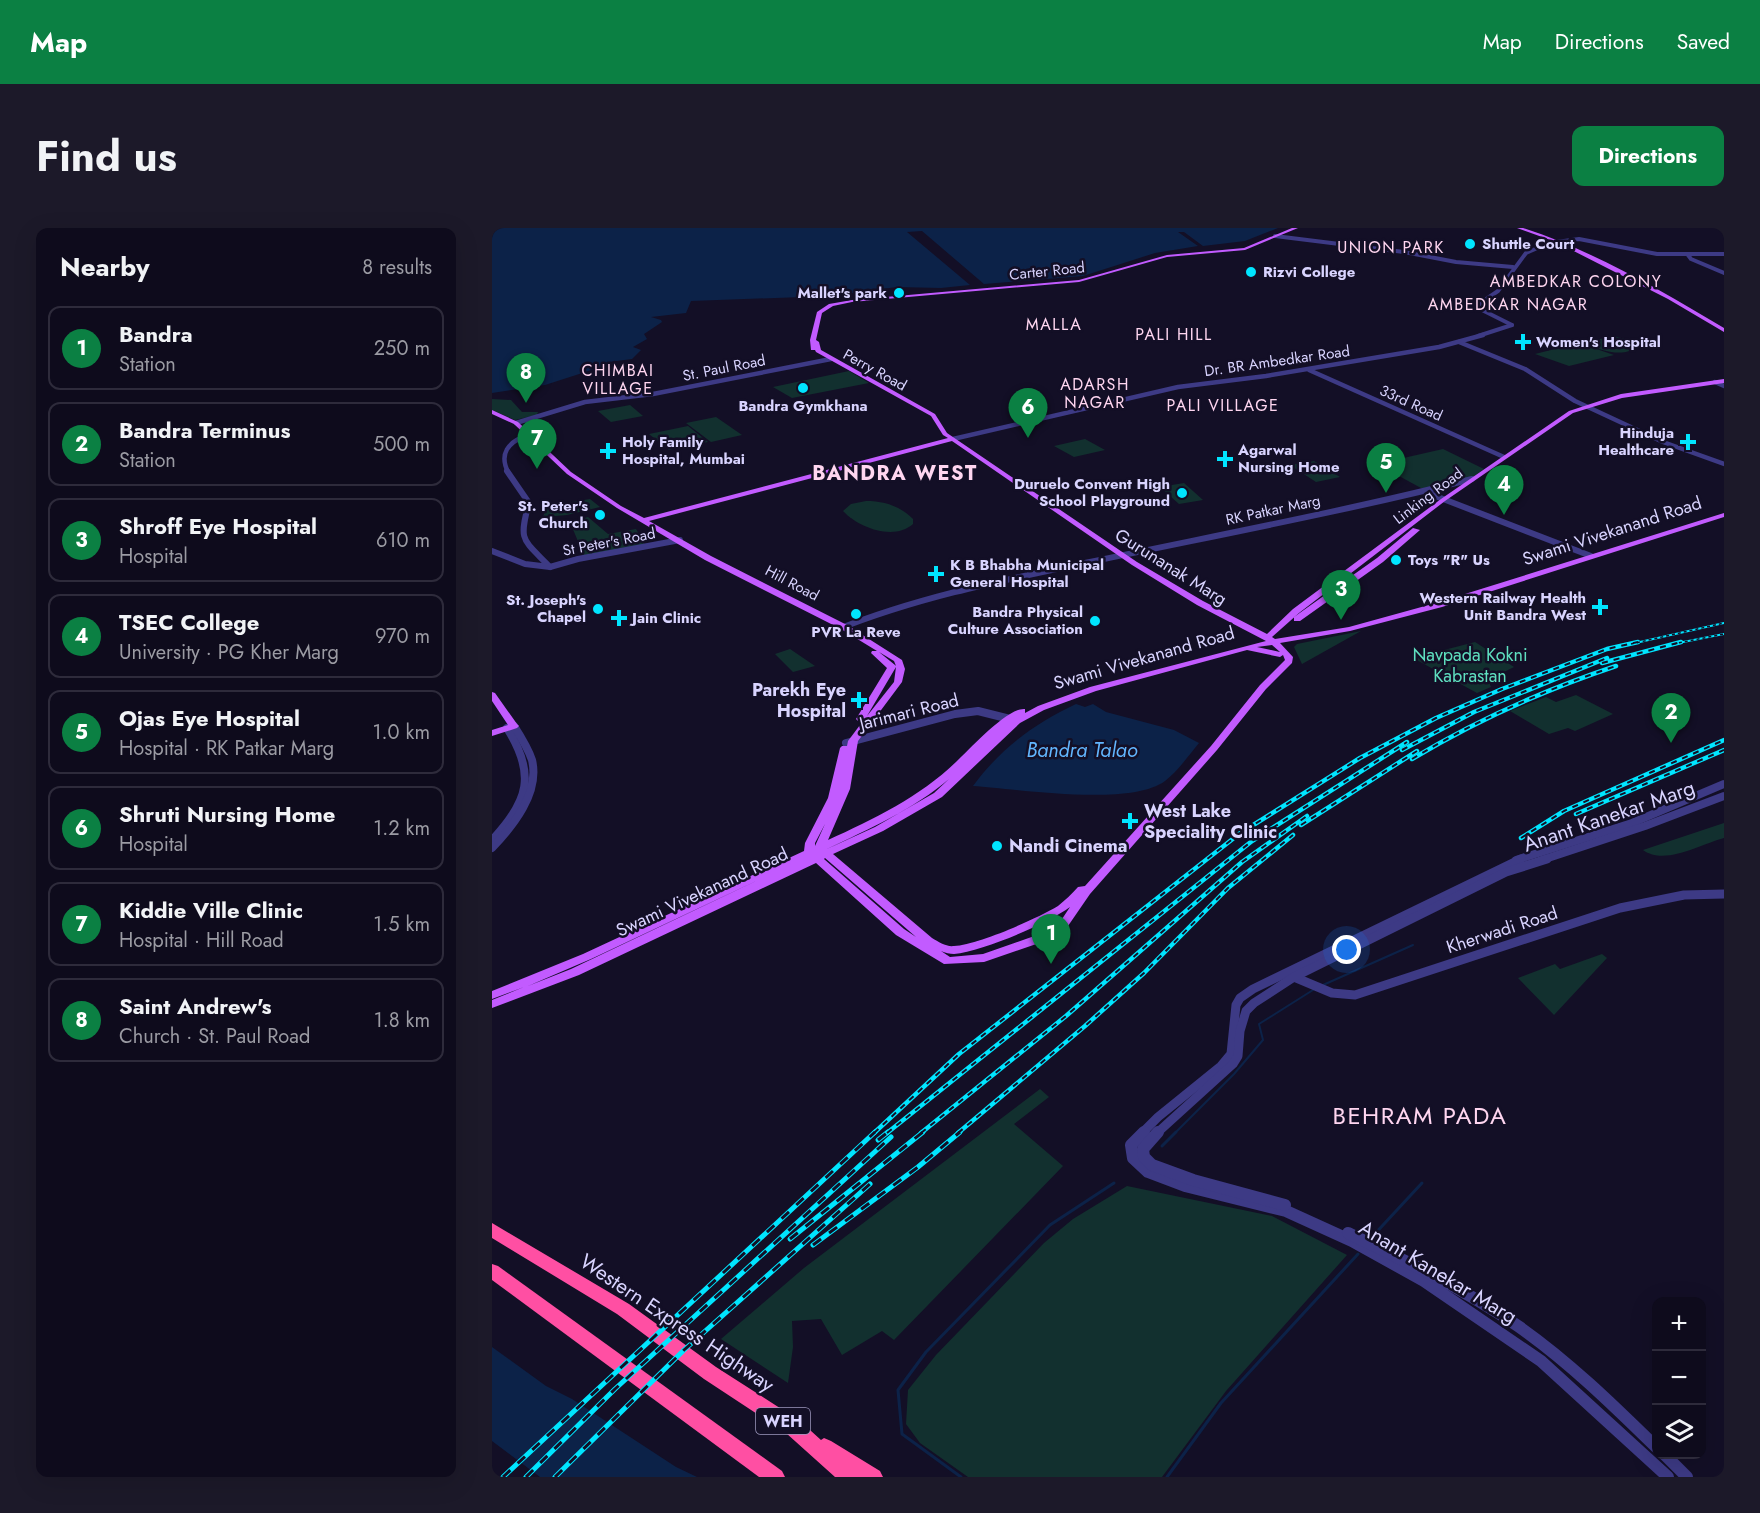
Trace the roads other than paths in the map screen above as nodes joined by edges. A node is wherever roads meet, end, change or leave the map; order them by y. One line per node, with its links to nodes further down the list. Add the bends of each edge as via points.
1 (1296, 228): 4 (main road)
2 (1301, 228): 4 (main road)
3 (1521, 228): 5 (main road)
4 (1278, 235): 8 (street); 10 (main road, Carter Road, via 1245,249 1167,256 1078,281 850,303)
5 (1557, 241): 7 (street, via 1582,239 1657,254); 8 (street, via 1526,253); 11 (main road, via 1671,297)
6 (1724, 254): 7 (street)
7 (1688, 255): 9 (street)
8 (1513, 267): 12 (street, Dr. BR Ambedkar Road, via 1498,291 1479,304 1480,309 1512,325)
9 (1724, 273)
10 (822, 313): 13 (main road, Perry Road, via 815,342 818,351)
11 (1724, 329)
12 (1459, 342): 14 (street, Dr. BR Ambedkar Road); 16 (street, via 1523,369 1554,392)
13 (829, 359): 19 (street, St. Paul Road, via 654,394 585,402); 21 (main road, Perry Road, via 932,417)
14 (1308, 370): 21 (street, Dr. BR Ambedkar Road, via 1178,387); 22 (street, 33rd Road)
15 (1721, 383): 16 (main road, Linking Road)
16 (1586, 407): 18 (main road, Linking Road); 23 (street, via 1668,447)
17 (492, 413): 19 (main road, Hill Road); 20 (main road, Hill Road)
18 (1558, 422): 22 (main road, Linking Road); 27 (main road, Linking Road)
19 (516, 423): 25 (main road, Hill Road)
20 (526, 436): 25 (main road, Hill Road, via 566,477); 37 (street, via 506,448 501,460 530,503 522,528 523,539)
21 (949, 440): 30 (main road); 35 (main road, Gurunanak Marg)
22 (1504, 457): 24 (main road, Linking Road)
23 (1724, 466)
24 (1472, 479): 26 (street, RK Patkar Marg); 27 (main road, Linking Road)
25 (581, 485): 30 (main road, Hill Road)
26 (1426, 491): 27 (street); 35 (street, RK Patkar Marg)
27 (1449, 499): 33 (main road, Linking Road); 36 (street); 43 (main road, Linking Road, via 1380,560)
28 (1724, 509): 36 (main road, Swami Vivekanand Road)
29 (1724, 515): 36 (main road, Swami Vivekanand Road)
30 (644, 522): 31 (main road, Hill Road)
31 (677, 541): 37 (street, St Peter's Road); 40 (main road, Hill Road)
32 (1369, 543): 33 (main road)
33 (1384, 544): 38 (main road, Linking Road)
34 (492, 551): 37 (street, via 525,564)
35 (1121, 555): 40 (street, RK Patkar Marg, via 989,582); 41 (main road, Gurunanak Marg)
36 (1588, 555): 39 (main road, Swami Vivekanand Road)
37 (550, 567)
38 (1280, 624): 41 (main road); 43 (main road, Linking Road)
39 (1364, 624): 42 (main road, Swami Vivekanand Road); 43 (main road, Swami Vivekanand Road)
40 (840, 628): 51 (main road, Hill Road, via 892,667)
41 (1243, 632): 43 (main road, Gurunanak Marg); 44 (main road)
42 (1300, 638): 43 (main road, Swami Vivekanand Road); 45 (main road)
43 (1269, 640): 44 (main road, Swami Vivekanand Road); 45 (main road, Gurunanak Marg)
44 (1238, 648): 45 (main road); 48 (main road, Swami Vivekanand Road, via 1093,689)
45 (1284, 653): 52 (main road)
46 (492, 695): 49 (main road)
47 (492, 704): 49 (main road)
48 (1013, 720): 51 (street, Jarimari Road, via 978,711 955,714); 57 (main road, Swami Vivekanand Road, via 995,728 921,796); 60 (main road, Swami Vivekanand Road, via 933,799 879,829)
49 (509, 726): 50 (main road); 55 (street, via 533,771 530,789)
50 (492, 731)
51 (850, 742): 56 (main road, Hill Road, via 844,789); 60 (main road, Hill Road, via 833,798 810,843)
52 (1208, 752): 60 (main road, via 1066,905 1000,936 953,950 928,941); 60 (main road, via 1086,892 1064,924 1044,937 972,961 948,961 900,932)
53 (1724, 784): 66 (street, Anant Kanekar Marg, via 1632,823 1513,861 1273,978 1240,998 1235,1008 1231,1054 1139,1136 1131,1145 1133,1158 1148,1172 1185,1186)
54 (1724, 796): 63 (street, Anant Kanekar Marg, via 1506,872)
55 (518, 812): 58 (street); 59 (street, via 512,828)
56 (829, 825): 57 (main road, via 835,831); 60 (main road, Hill Road)
57 (848, 833): 60 (main road, Swami Vivekanand Road)
58 (492, 840)
59 (492, 848)
60 (818, 853): 61 (main road, Swami Vivekanand Road)
61 (761, 879): 64 (main road, Swami Vivekanand Road, via 567,966); 65 (main road, Swami Vivekanand Road, via 575,972)
62 (1724, 894): 63 (street, Kherwadi Road, via 1684,895 1620,908 1355,995 1332,993)
63 (1294, 977): 66 (street, Anant Kanekar Marg, via 1246,1011 1233,1064 1143,1149 1152,1165 1290,1206)
64 (492, 995)
65 (492, 1004)
66 (1317, 1221): 69 (street, Anant Kanekar Marg)
67 (495, 1231): 70 (highway, Western Express Highway / WEH, via 623,1309)
68 (492, 1270): 73 (highway, WEH)
69 (1428, 1277): 71 (street, Anant Kanekar Marg, via 1518,1326); 76 (street, Anant Kanekar Marg, via 1541,1361)
70 (793, 1427): 74 (highway, Western Express Highway / WEH); 75 (highway)
71 (1652, 1443)
72 (1668, 1459): 77 (street)
73 (776, 1477)
74 (849, 1477)
75 (873, 1477)
76 (1668, 1477)
77 (1687, 1477)

